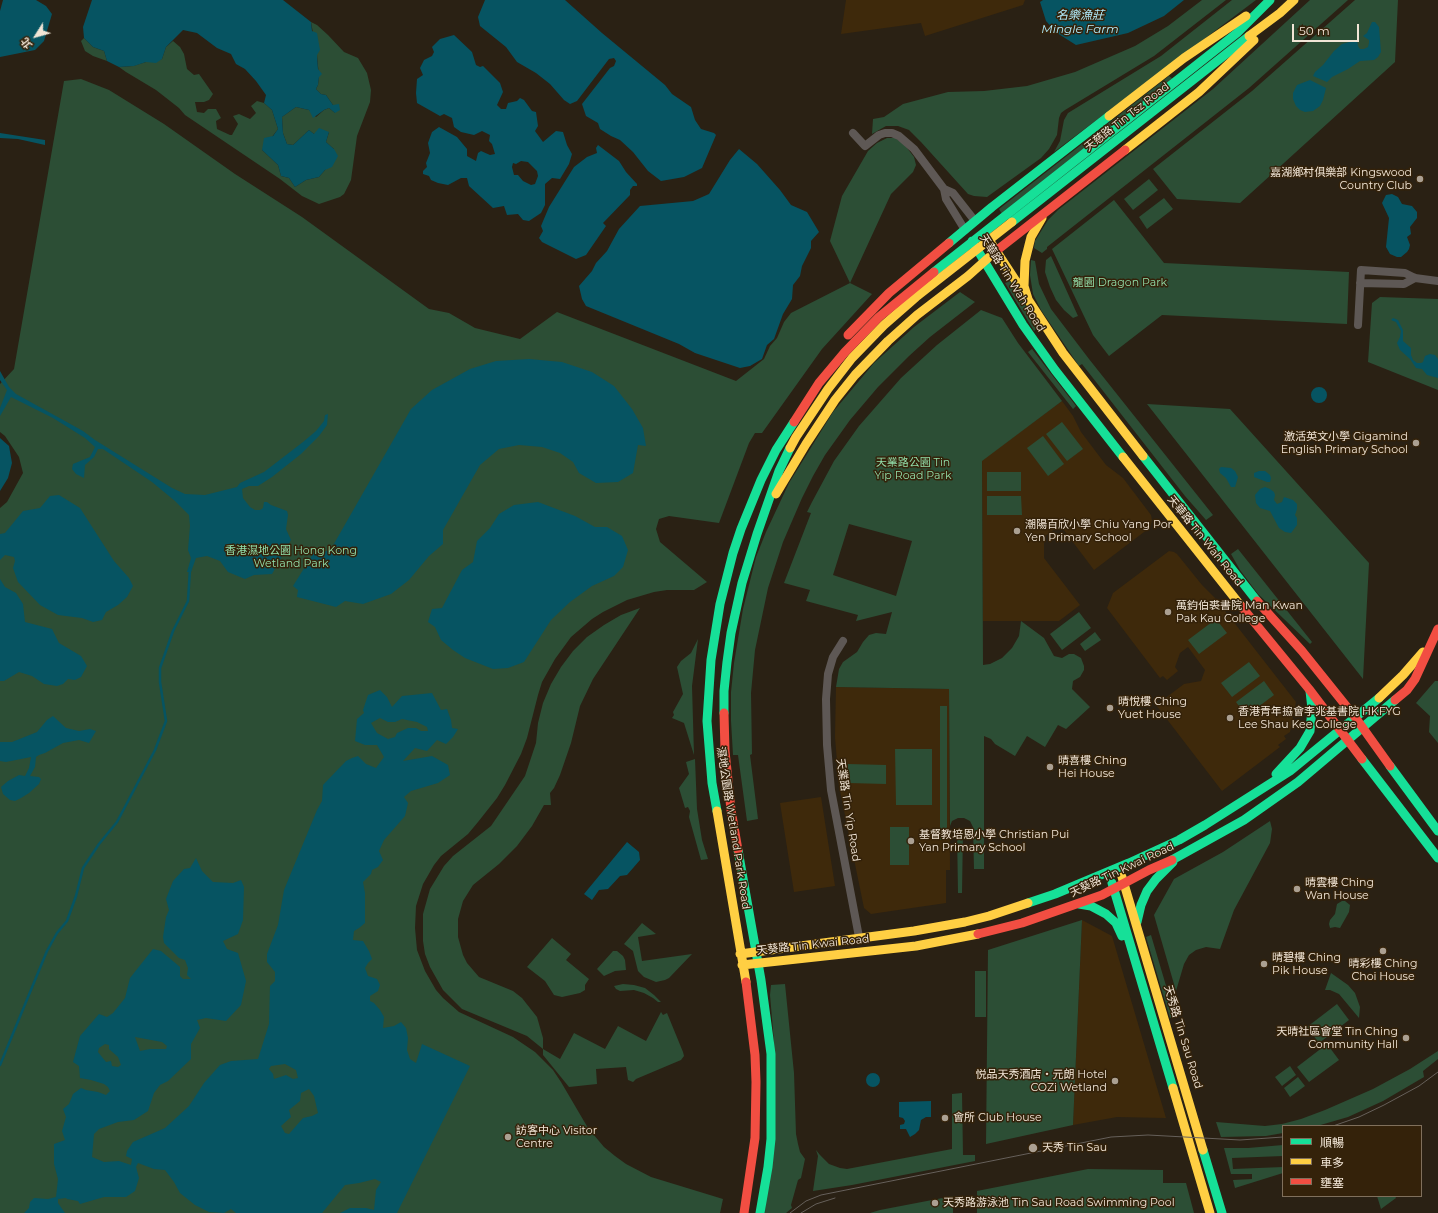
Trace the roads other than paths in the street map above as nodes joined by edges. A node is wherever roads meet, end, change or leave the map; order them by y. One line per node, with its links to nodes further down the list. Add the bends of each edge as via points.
1 (1270, 0): 7 (main road, via 1184,58); 9 (main road, 天慈路 Tin Tsz Road, via 1237,33)
2 (1294, 0): 3 (main road, 天慈路 Tin Tsz Road)
3 (1280, 13): 6 (main road, via 1199,92); 9 (main road, 天慈路 Tin Tsz Road)
4 (853, 133): 5 (street, via 865,146 886,133 899,136 914,150)
5 (944, 189): 7 (street, via 952,193); 8 (street, via 946,199)
6 (1050, 209): 10 (main road); 15 (main road, via 1038,223 1028,246 1024,275)
7 (975, 221): 8 (main road); 10 (main road, 天華路 Tin Wah Road)
8 (965, 230): 11 (main road, 天華路 Tin Wah Road); 17 (main road, via 890,293 836,349 813,376 782,425)
9 (970, 248): 17 (main road, 濕地公園路 Wetland Park Road, via 910,291 862,333 831,368); 18 (main road, 濕地公園路 Wetland Park Road, via 899,311 839,374 796,437 779,471)
10 (997, 250): 11 (main road); 15 (main road, 天華路 Tin Wah Road)
11 (984, 261): 18 (main road, via 916,315 855,375 822,418); 22 (main road, 天華路 Tin Wah Road, via 1022,325 1050,364)
12 (1416, 278): 13 (street); 14 (street, via 1404,284); 14 (street, via 1405,274 1360,270)
13 (1438, 281)
14 (1360, 283): 16 (street)
15 (1028, 299): 23 (main road, 天華路 Tin Wah Road, via 1063,353 1100,402 1256,600 1302,651)
16 (1358, 324)
17 (776, 450): 39 (main road, 濕地公園路 Wetland Park Road, via 751,504 732,560 719,611 708,691 707,722 712,783)
18 (763, 517): 38 (main road, 濕地公園路 Wetland Park Road, via 749,558 731,633 726,670 724,722 728,789 735,842 750,885)
19 (1438, 629): 20 (main road, 天葵路 Tin Kwai Road)
20 (1432, 640): 23 (main road, 天葵路 Tin Kwai Road, via 1403,675); 24 (main road, 天葵路 Tin Kwai Road, via 1415,679 1407,690)
21 (843, 641): 37 (street, 天業路 Tin Yip Road, via 833,657 828,674 827,744 831,790)
22 (1309, 689): 25 (main road, 天華路 Tin Wah Road); 27 (main road, via 1312,717 1307,738)
23 (1355, 717): 24 (main road, 天華路 Tin Wah Road); 25 (main road, 天葵路 Tin Kwai Road)
24 (1363, 728): 26 (main road, 天葵路 Tin Kwai Road); 28 (main road, 天華路 Tin Wah Road)
25 (1340, 730): 26 (main road, 天華路 Tin Wah Road); 27 (main road, 天葵路 Tin Kwai Road, via 1290,771)
26 (1348, 740): 29 (main road, 天葵路 Tin Kwai Road, via 1272,801 1216,837); 30 (main road, 天華路 Tin Wah Road)
27 (1264, 787): 31 (main road, 天葵路 Tin Kwai Road, via 1179,840)
28 (1438, 831)
29 (1177, 858): 33 (main road, 天葵路 Tin Kwai Road); 36 (main road, via 1147,891 1138,913)
30 (1438, 858)
31 (1119, 868): 32 (main road, 天葵路 Tin Kwai Road); 33 (main road, 天秀路 Tin Sau Road)
32 (1108, 872): 34 (main road); 37 (main road, 天葵路 Tin Kwai Road, via 1055,894 988,916 920,930)
33 (1124, 883): 34 (main road, 天葵路 Tin Kwai Road); 36 (main road, 天秀路 Tin Sau Road)
34 (1114, 889): 35 (main road, 天葵路 Tin Kwai Road); 42 (main road)
35 (1079, 904): 40 (main road, 天葵路 Tin Kwai Road, via 1022,923 941,942); 42 (main road, via 1096,908 1111,918)
36 (1137, 926): 46 (main road, 天秀路 Tin Sau Road)
37 (859, 937): 38 (main road, 天葵路 Tin Kwai Road)
38 (759, 951): 39 (main road, 天葵路 Tin Kwai Road); 40 (main road)
39 (740, 954): 41 (main road, 濕地公園路 Wetland Park Road)
40 (758, 963): 41 (main road, 天葵路 Tin Kwai Road); 44 (main road, via 768,1026 772,1082 771,1139)
41 (742, 965): 43 (main road, 濕地公園路 Wetland Park Road, via 756,1082 755,1138)
42 (1141, 980): 45 (main road)
43 (744, 1213)
44 (760, 1213)
45 (1210, 1213)
46 (1222, 1213)

